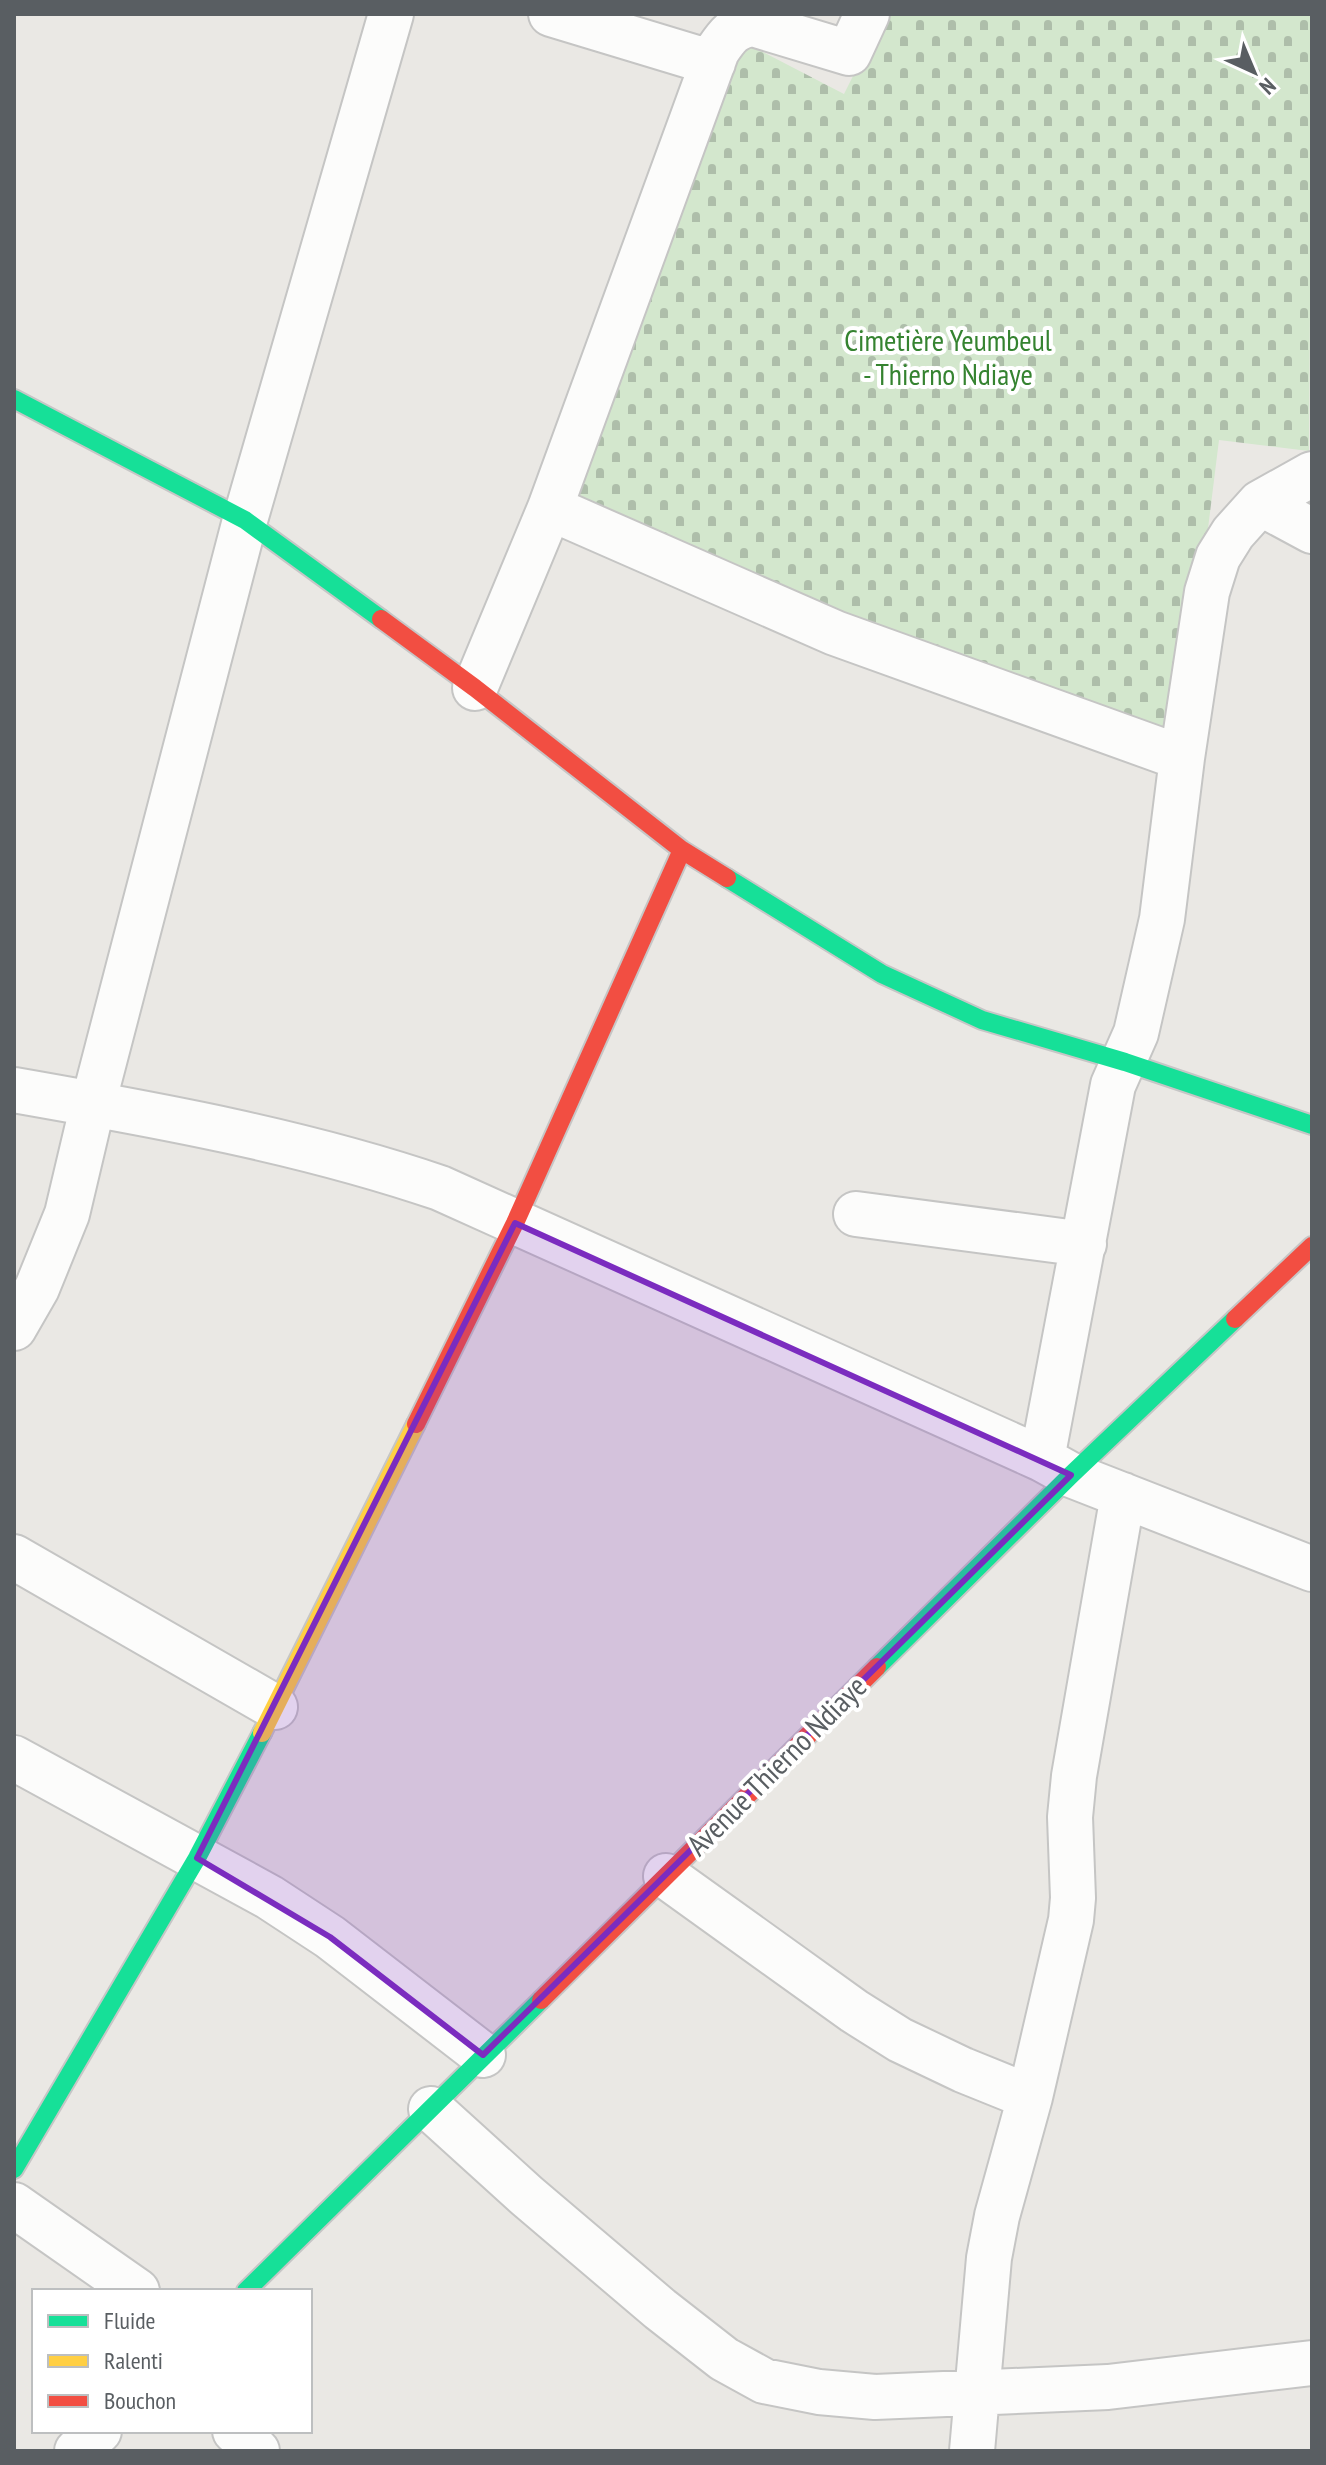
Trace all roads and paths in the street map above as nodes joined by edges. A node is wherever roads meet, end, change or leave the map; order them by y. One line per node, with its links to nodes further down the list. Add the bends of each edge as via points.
1 (391, 14): 9 (street)
2 (551, 14): 4 (street)
3 (867, 14): 4 (street, via 849,53 753,24 729,32)
4 (713, 63): 8 (street)
5 (14, 399): 9 (street)
6 (1312, 474): 7 (street)
7 (1260, 503): 10 (street); 12 (street, via 1218,557 1207,592)
8 (550, 508): 11 (street); 12 (street, via 835,633)
9 (245, 520): 11 (street); 16 (street)
10 (1312, 531)
11 (475, 688): 13 (street)
12 (1182, 758): 14 (street, via 1162,919)
13 (682, 850): 14 (street, via 882,974 982,1020); 19 (street)
14 (1125, 1062): 17 (street); 20 (street, via 1113,1085)
15 (14, 1090): 16 (street)
16 (93, 1104): 19 (street, via 388,1171); 22 (street, via 57,1243)
17 (1312, 1125)
18 (856, 1214): 20 (street)
19 (515, 1223): 23 (street); 27 (street)
20 (1084, 1244): 23 (street)
21 (1312, 1246): 23 (street, Avenue Thierno Ndiaye)
22 (14, 1328)
23 (1057, 1467): 24 (street); 30 (street, Avenue Thierno Ndiaye)
24 (1123, 1495): 26 (street); 32 (street, via 1074,1776 1071,1920)
25 (14, 1557): 27 (street)
26 (1312, 1569)
27 (275, 1707): 29 (street)
28 (14, 1758): 29 (street)
29 (197, 1858): 31 (street, via 330,1937); 34 (street)
30 (666, 1876): 31 (street, Avenue Thierno Ndiaye); 32 (street, via 900,2040)
31 (483, 2055): 33 (street, Avenue Thierno Ndiaye)
32 (1030, 2097): 39 (street, via 989,2258)
33 (431, 2109): 37 (street, Avenue Thierno Ndiaye); 39 (street, via 660,2309 724,2359 764,2381 875,2397)
34 (14, 2169)
35 (14, 2205): 36 (street)
36 (134, 2289)
37 (248, 2289)
38 (1312, 2363): 39 (street, via 1108,2387)
39 (977, 2391): 44 (street)
40 (97, 2433): 42 (street)
41 (237, 2433): 43 (street)
42 (77, 2451)
43 (257, 2451)
44 (972, 2451)

